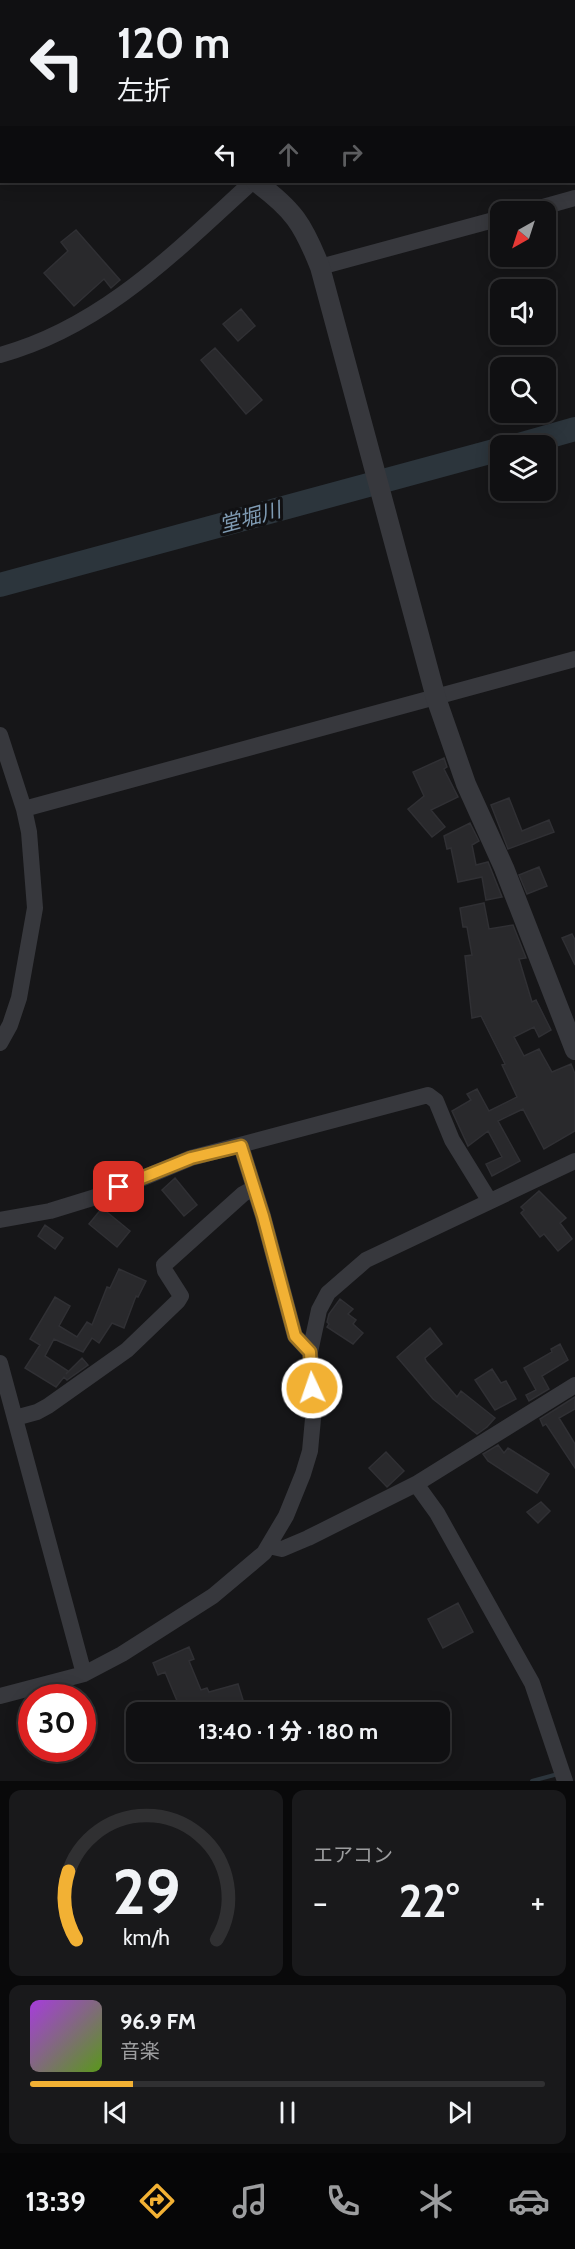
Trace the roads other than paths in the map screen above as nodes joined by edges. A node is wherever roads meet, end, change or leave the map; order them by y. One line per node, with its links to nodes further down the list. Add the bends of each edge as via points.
1 (253, 183): 7 (street, via 155,270 93,316)
2 (255, 183): 6 (street, via 283,203 302,226)
3 (575, 198): 4 (street)
4 (556, 203)
5 (490, 221): 6 (street)
6 (320, 267): 9 (street)
7 (0, 355)
8 (575, 659): 9 (street)
9 (436, 698): 11 (street); 13 (street, via 466,784 504,868)
10 (0, 735): 11 (street)
11 (24, 809): 12 (street, via 35,908 19,998)
12 (0, 1043)
13 (575, 1050)
14 (241, 1146): 16 (street); 17 (street, via 428,1095 436,1101 452,1140); 18 (street, via 191,1158 50,1212)
15 (575, 1161): 17 (street)
16 (254, 1188): 19 (street, via 295,1336); 22 (street, via 165,1265 181,1296 144,1334 48,1406)
17 (489, 1200): 19 (street, via 366,1260 337,1284 322,1302)
18 (0, 1220)
19 (310, 1352): 24 (street, via 314,1408 310,1451 297,1492)
20 (0, 1363): 22 (street)
21 (575, 1385): 23 (street)
22 (15, 1418): 25 (street)
23 (416, 1484): 24 (street, via 282,1549); 27 (street, via 437,1513 531,1683)
24 (269, 1546): 25 (street, via 213,1596)
25 (84, 1674): 26 (street)
26 (0, 1696)
27 (565, 1781)

